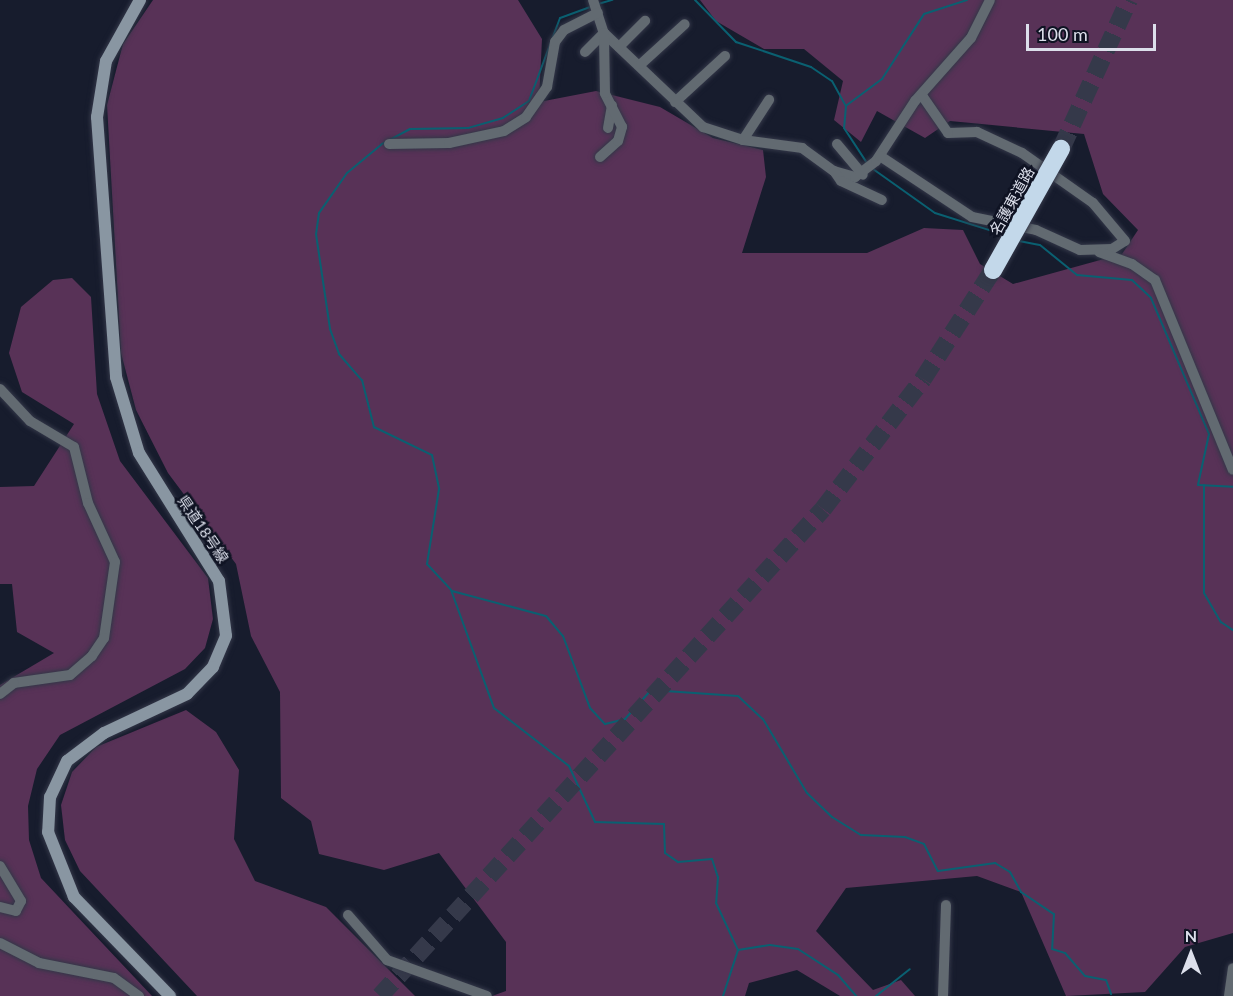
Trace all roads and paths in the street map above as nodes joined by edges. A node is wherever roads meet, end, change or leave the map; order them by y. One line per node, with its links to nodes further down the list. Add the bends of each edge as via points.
1 (140, 0): 37 (main road, 県道18号線, via 106,61 96,147 116,377 133,439 159,491 219,581 226,636 213,667 187,694 79,748 54,783 48,822 54,854 74,897)
2 (990, 0): 11 (street, via 971,38)
3 (596, 8): 6 (street); 17 (street, via 564,30 555,42 548,87 511,126 474,140)
4 (645, 21): 7 (street)
5 (685, 24): 10 (street)
6 (604, 33): 7 (street); 8 (street); 14 (street, via 605,93)
7 (619, 47): 10 (street)
8 (585, 52)
9 (725, 56): 13 (street)
10 (641, 64): 13 (street)
11 (921, 94): 21 (street); 25 (street, via 948,134 977,132 1013,149 1094,203 1125,241 1112,249)
12 (769, 100): 16 (street)
13 (675, 102): 16 (street, via 703,127)
14 (612, 105): 15 (street); 20 (street, via 622,127 618,141)
15 (608, 128)
16 (743, 140): 22 (street, via 802,148)
17 (389, 144)
18 (837, 144): 23 (street)
19 (1061, 149): 26 (highway, 名護東道路, bridge)
20 (600, 157)
21 (878, 159): 23 (street); 25 (street, via 972,217 1036,230 1080,250)
22 (834, 171): 23 (street); 24 (street, via 841,182)
23 (865, 174)
24 (882, 201)
25 (1093, 250): 28 (street, via 1132,264 1155,280)
26 (993, 270)
27 (0, 389): 29 (street, via 30,421 74,447 87,503 115,562 104,638 92,656 70,675 14,683)
28 (1233, 470)
29 (0, 694)
30 (0, 866): 32 (street, via 21,901 16,910)
31 (946, 905): 39 (street)
32 (0, 907)
33 (348, 915): 38 (street, via 387,960)
34 (0, 943): 36 (street, via 39,963 114,978)
35 (1233, 968): 40 (street)
36 (139, 996)
37 (170, 996)
38 (487, 996)
39 (943, 996)
40 (1229, 996)

